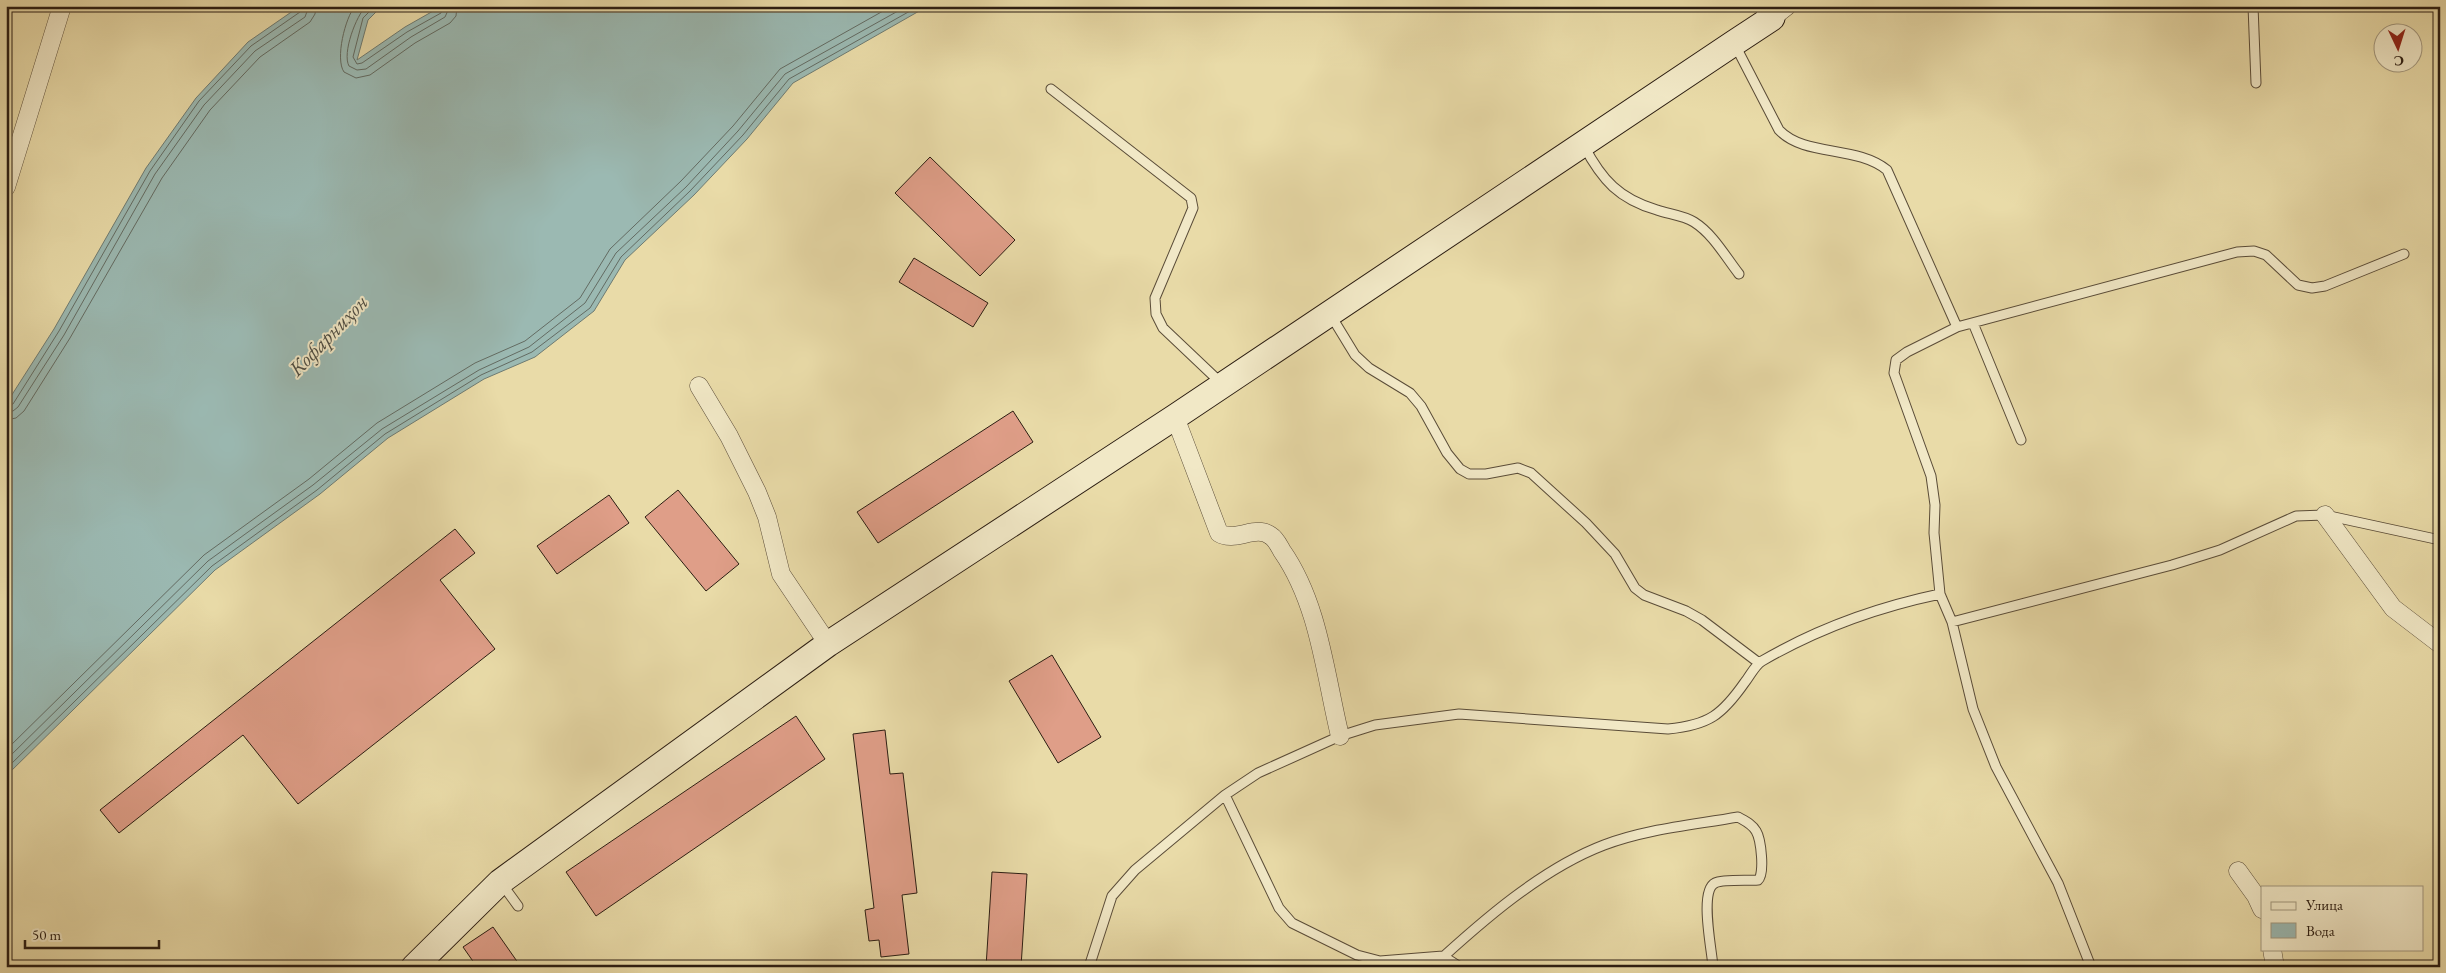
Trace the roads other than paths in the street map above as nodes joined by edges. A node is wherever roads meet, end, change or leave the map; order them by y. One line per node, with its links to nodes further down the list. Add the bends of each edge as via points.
1 (62, 6): 8 (street)
2 (2253, 6): 5 (lane)
3 (1775, 10): 4 (street)
4 (1734, 43): 7 (street); 13 (lane, via 1779,130 1786,136 1798,142 1864,156 1887,170)
5 (2256, 83)
6 (1050, 89): 14 (lane, via 1191,198 1193,208 1155,298 1156,314 1163,328)
7 (1583, 145): 10 (lane, via 1596,169 1614,190 1654,210 1691,220 1706,230); 11 (street)
8 (6, 187)
9 (2404, 254): 12 (lane, via 2326,286 2312,288 2298,286 2266,255 2254,251 2237,252)
10 (1739, 274)
11 (1330, 314): 14 (street); 24 (lane, via 1354,355 1410,393 1421,406 1447,453 1460,469 1469,474 1518,468 1531,473 1615,554 1635,588 1702,620)
12 (1973, 323): 13 (lane); 17 (lane)
13 (1958, 327): 20 (lane, via 1907,352 1896,360 1894,373 1931,476)
14 (1224, 385): 16 (street)
15 (699, 386): 22 (street, via 730,436 757,492 767,517 781,574)
16 (1175, 418): 22 (street); 25 (street, via 1219,533 1230,536 1265,532 1272,536 1289,560 1318,632)
17 (2020, 440)
18 (2325, 515): 19 (lane); 21 (lane, via 2296,516 2220,550 2172,565); 23 (street, via 2393,608)
19 (2440, 540)
20 (1940, 594): 21 (lane); 24 (lane, via 1897,603 1843,622)
21 (1952, 622): 38 (lane, via 1973,709 1996,767 2058,883)
22 (828, 644): 28 (street)
23 (2440, 644)
24 (1759, 663): 25 (lane, via 1729,706 1708,722 1690,727 1668,729 1459,714 1374,725)
25 (1340, 736): 26 (lane, via 1258,773)
26 (1225, 795): 32 (lane, via 1279,908 1292,923 1357,955 1380,961); 34 (lane, via 1135,870 1112,896)
27 (2238, 871): 30 (street)
28 (500, 882): 29 (lane); 33 (street)
29 (518, 906)
30 (2261, 907)
31 (2272, 950): 39 (street)
32 (1443, 956): 35 (lane); 36 (lane); 37 (lane, via 1518,894 1580,855 1644,833 1738,817 1758,833 1762,871 1758,880 1716,882 1710,886 1707,907)
33 (414, 967)
34 (1089, 967)
35 (1432, 967)
36 (1460, 967)
37 (1713, 967)
38 (2091, 967)
39 (2275, 967)

